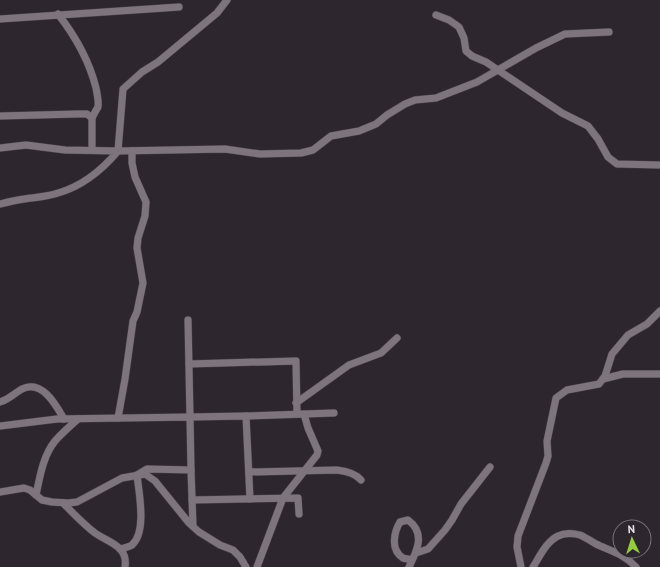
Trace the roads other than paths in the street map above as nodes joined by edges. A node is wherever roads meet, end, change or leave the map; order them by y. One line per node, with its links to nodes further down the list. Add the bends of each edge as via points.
1 (227, 0): 13 (lane, via 217,13 123,89)
2 (178, 7): 3 (lane)
3 (58, 14): 5 (lane); 9 (lane, via 82,48 91,72 98,102)
4 (436, 14): 7 (lane, via 459,27 466,51)
5 (0, 19)
6 (608, 32): 7 (lane, via 565,34)
7 (498, 70): 12 (lane, via 477,82 436,98 415,100 386,115 376,124 359,131 331,136 313,150 301,153 260,154 225,149); 14 (lane, via 562,113 588,126 608,157 618,164)
8 (0, 116): 9 (lane, via 87,114)
9 (92, 118): 11 (lane)
10 (0, 148): 11 (lane, via 26,145 65,150)
11 (92, 150): 13 (lane)
12 (132, 150): 13 (lane); 28 (lane, via 135,177 146,202 137,248 143,283 133,320)
13 (118, 151): 15 (lane, via 97,173 73,188 57,194)
14 (660, 165)
15 (0, 204)
16 (660, 311): 21 (lane, via 647,324 628,335 612,354)
17 (188, 320): 19 (lane)
18 (397, 338): 23 (lane, via 381,353 349,365)
19 (189, 364): 23 (lane, via 296,361); 27 (lane)
20 (660, 374): 21 (lane, via 623,374)
21 (603, 379): 52 (lane, via 593,386 567,390 556,398 548,436 548,456 518,536 517,547)
22 (0, 402): 29 (lane, via 24,388 34,387 49,396)
23 (296, 403): 25 (lane)
24 (334, 413): 25 (lane)
25 (300, 414): 26 (lane); 34 (lane, via 318,450)
26 (246, 416): 27 (lane); 35 (lane)
27 (190, 417): 28 (lane); 33 (lane)
28 (118, 418): 30 (lane)
29 (64, 419): 30 (lane); 31 (lane)
30 (78, 419): 39 (lane, via 50,448 42,467)
31 (0, 426)
32 (490, 467): 47 (lane, via 461,504 445,530 428,549)
33 (191, 470): 36 (lane, via 147,469); 42 (lane)
34 (305, 471): 35 (lane); 37 (lane, via 346,471); 40 (lane)
35 (249, 472): 41 (lane)
36 (137, 475): 43 (lane, via 122,478 77,502); 45 (lane, via 145,474 155,480); 46 (lane, via 141,518 139,532 131,546)
37 (361, 480)
38 (0, 492): 39 (lane, via 24,488)
39 (36, 495): 43 (lane, via 42,500)
40 (283, 498): 41 (lane); 44 (lane, via 298,498); 51 (lane)
41 (250, 499): 42 (lane)
42 (192, 500): 45 (lane)
43 (63, 503): 46 (lane, via 84,525)
44 (299, 514)
45 (193, 526): 50 (lane, via 216,543 233,550)
46 (120, 549): 49 (lane, via 124,555)
47 (416, 553): 48 (lane); 48 (lane, via 419,543 418,532 408,520 400,522 395,530 394,542 397,552)
48 (411, 564)
49 (125, 567)
50 (246, 567)
51 (257, 567)
52 (521, 567)
53 (533, 567): 54 (lane, via 552,540 559,535 570,534 580,535 614,551)
54 (636, 567)

